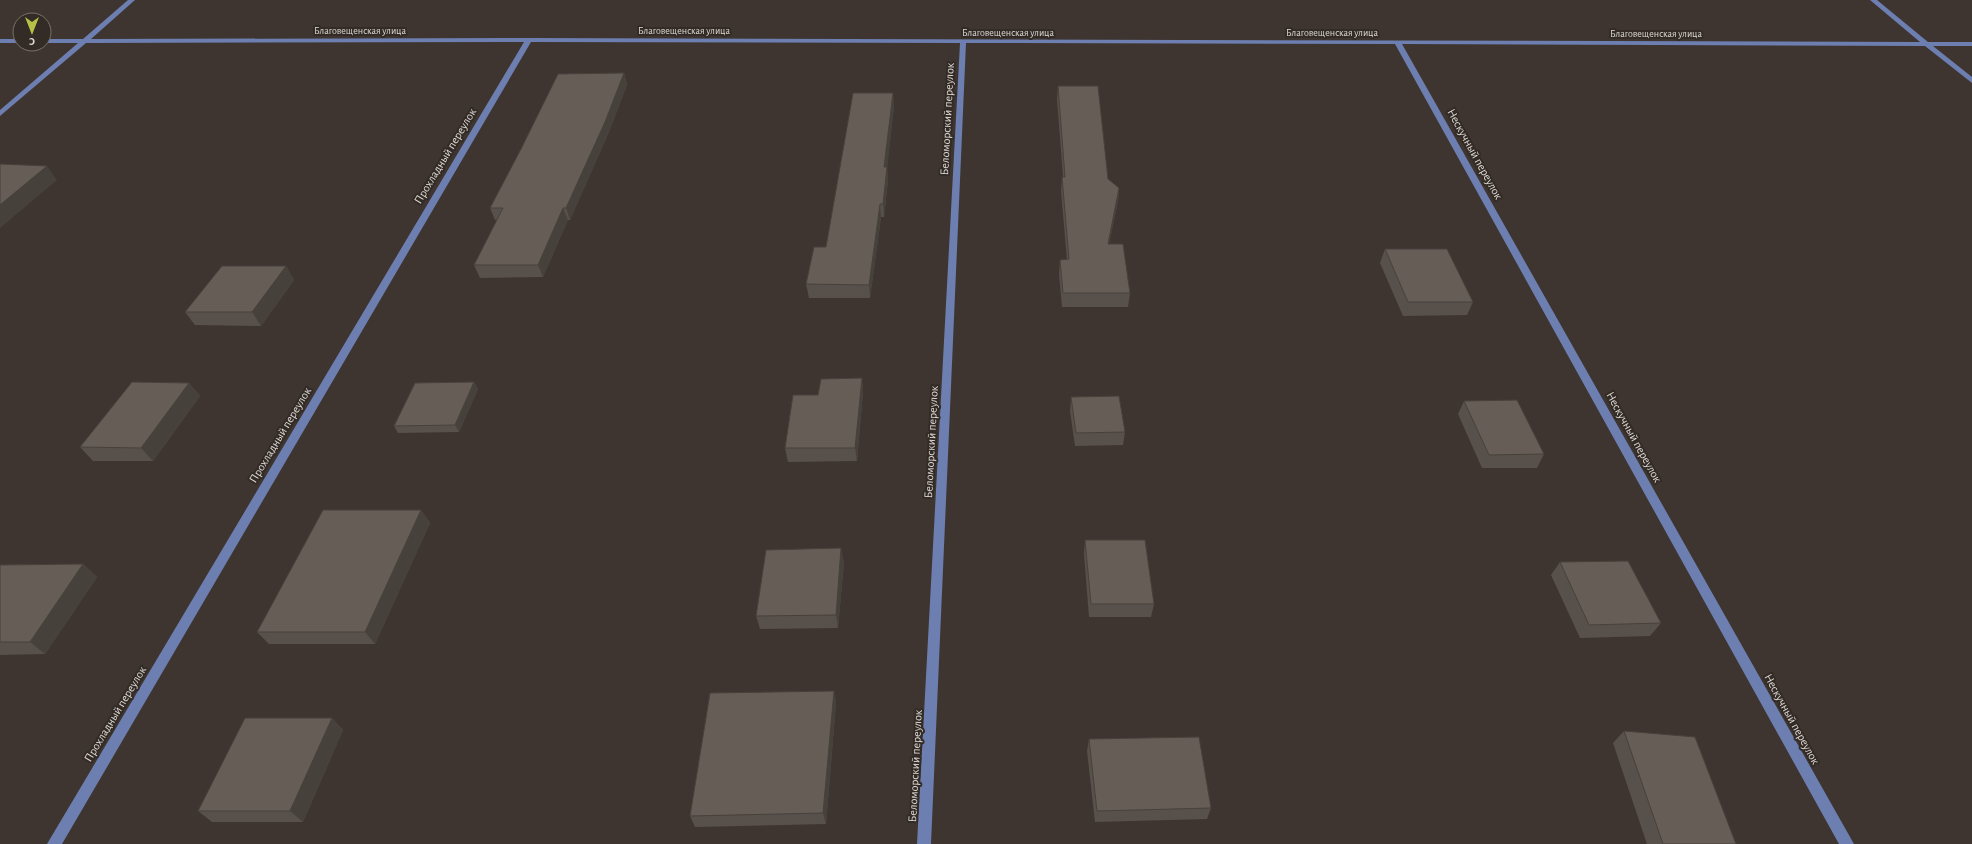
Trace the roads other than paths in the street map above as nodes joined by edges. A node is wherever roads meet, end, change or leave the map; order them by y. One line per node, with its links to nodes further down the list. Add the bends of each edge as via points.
1 (132, 0): 7 (street)
2 (1873, 0): 10 (street)
3 (529, 40): 7 (street, Благовещенская улица); 8 (street, Благовещенская улица); 14 (street, Прохладный переулок)
4 (0, 41): 5 (street)
5 (12, 41)
6 (52, 41): 7 (street, Благовещенская улица)
7 (84, 41): 13 (street)
8 (963, 42): 9 (street, Благовещенская улица); 15 (street, Беломорский переулок)
9 (1397, 42): 10 (street, Благовещенская улица); 16 (street, Нескучный переулок)
10 (1926, 44): 11 (street, Благовещенская улица); 12 (street)
11 (1972, 44)
12 (1972, 81)
13 (0, 114)
14 (54, 844)
15 (924, 844)
16 (1847, 844)

